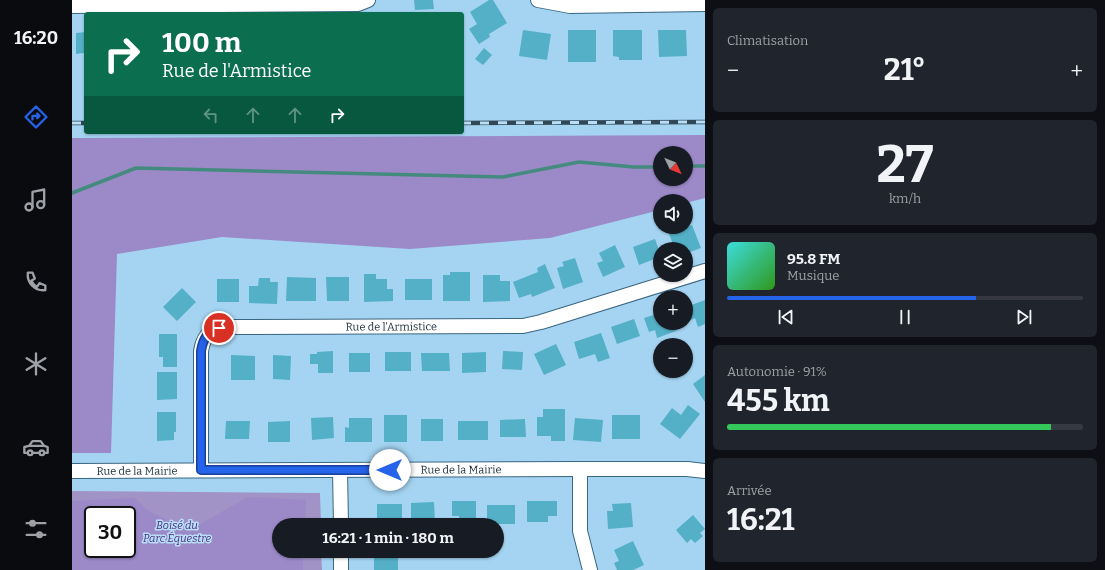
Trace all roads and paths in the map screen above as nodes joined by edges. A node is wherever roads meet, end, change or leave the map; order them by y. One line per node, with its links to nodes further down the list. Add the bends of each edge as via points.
1 (368, 0): 4 (street, via 358,4)
2 (538, 0): 3 (street, via 570,6)
3 (705, 4)
4 (72, 6)
5 (705, 271): 7 (street, Rue de l'Armistice, via 523,326 231,327 215,330 206,337 201,351)
6 (580, 469): 8 (street, Rue de la Mairie); 10 (street, Rue de la Mairie); 14 (street, via 580,531)
7 (201, 470): 8 (street, Rue de la Mairie); 9 (street, Rue de la Mairie)
8 (340, 470): 11 (street)
9 (72, 471)
10 (705, 471)
11 (340, 518)
12 (341, 558): 13 (street)
13 (341, 570)
14 (590, 570)

